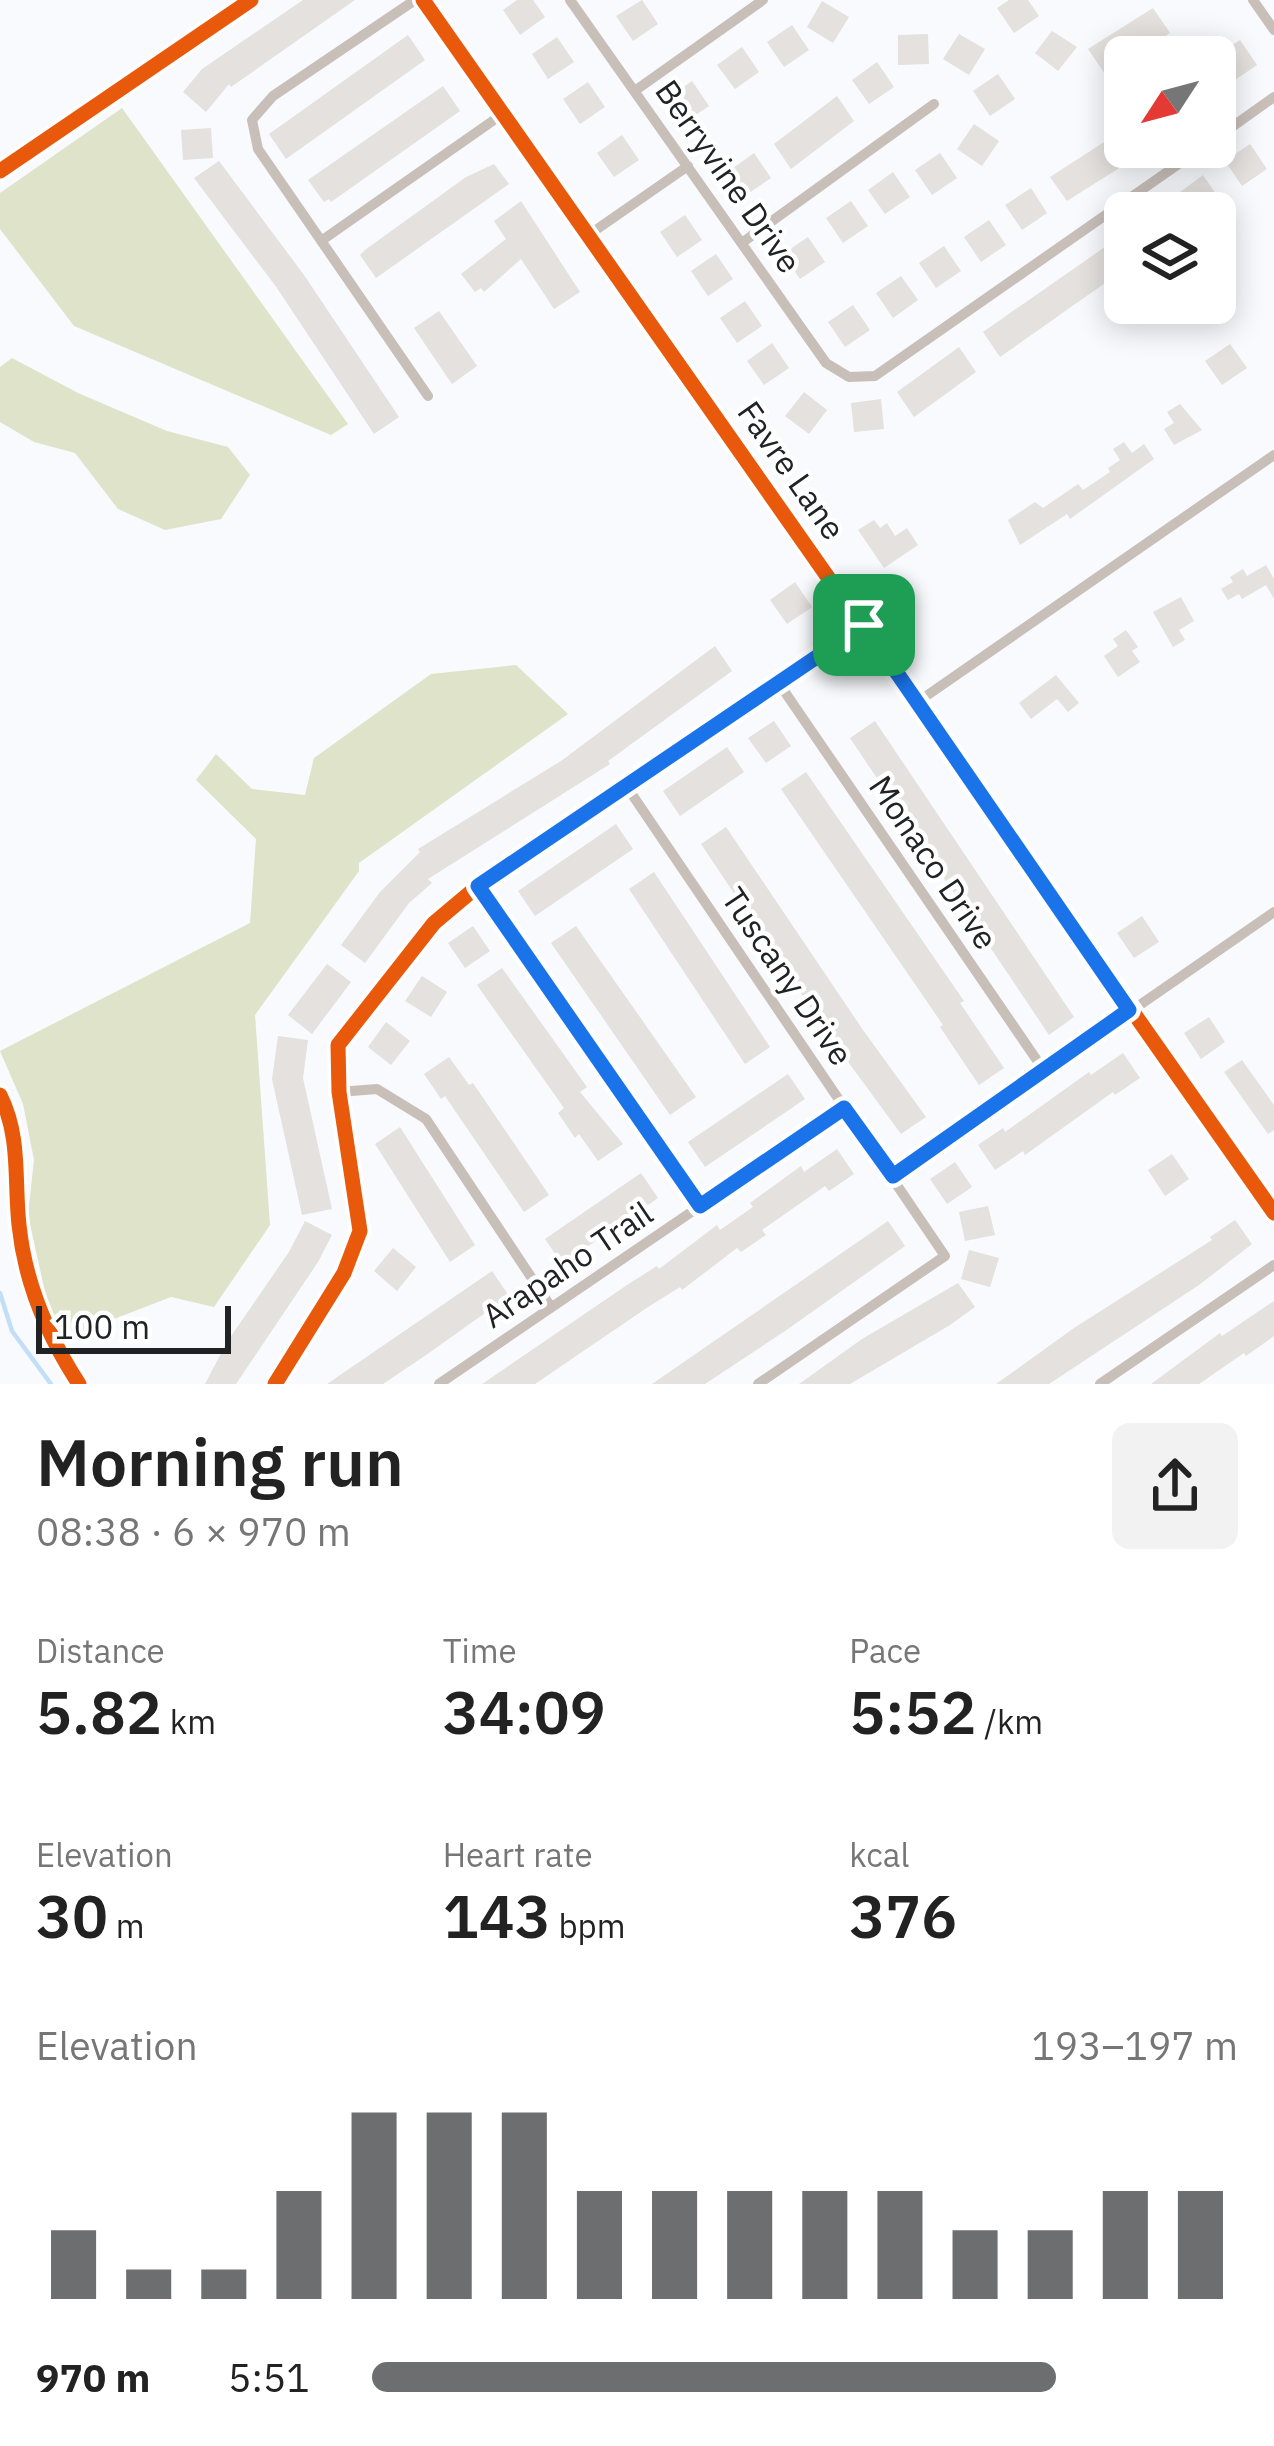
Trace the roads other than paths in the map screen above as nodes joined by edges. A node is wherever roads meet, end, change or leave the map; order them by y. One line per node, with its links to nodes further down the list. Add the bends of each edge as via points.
1 (251, 0): 14 (street)
2 (419, 0): 10 (street, Favre Lane); 16 (street, via 273,96 252,120 258,149)
3 (570, 0): 7 (street, Berryvine Drive)
4 (763, 0): 7 (street)
5 (1253, 0): 6 (street)
6 (1274, 31)
7 (636, 90): 12 (street, Berryvine Drive)
8 (1274, 98): 11 (street)
9 (934, 104): 17 (street)
10 (504, 113): 15 (street, Favre Lane); 16 (street)
11 (1236, 124)
12 (688, 166): 15 (street); 17 (street, Berryvine Drive)
13 (1173, 168): 17 (street, Berryvine Drive, via 875,376 849,377 826,363)
14 (0, 172)
15 (590, 234): 20 (street, Favre Lane)
16 (321, 241): 18 (street)
17 (742, 242)
18 (428, 396)
19 (1274, 455): 22 (street)
20 (864, 625): 21 (street); 22 (street, Favre Lane)
21 (778, 682): 23 (street); 27 (street, Monaco Drive)
22 (919, 701): 26 (street, Favre Lane)
23 (627, 787): 24 (street); 29 (street, Tuscany Drive)
24 (478, 886): 28 (street, via 434,923 338,1045); 31 (street)
25 (1274, 912): 26 (street)
26 (1129, 1010): 27 (street); 32 (street, Favre Lane)
27 (1045, 1072): 30 (street)
28 (339, 1093): 34 (street, via 377,1090 426,1119); 35 (street, via 360,1231 344,1274)
29 (844, 1108): 30 (street, Tuscany Drive); 31 (street, Arapaho Trail)
30 (893, 1176): 37 (street, Tuscany Drive, via 945,1256)
31 (700, 1206): 34 (street, Arapaho Trail)
32 (1274, 1213)
33 (1274, 1265): 38 (street)
34 (551, 1307): 36 (street, Arapaho Trail)
35 (275, 1384)
36 (439, 1384)
37 (758, 1384)
38 (1100, 1384)

